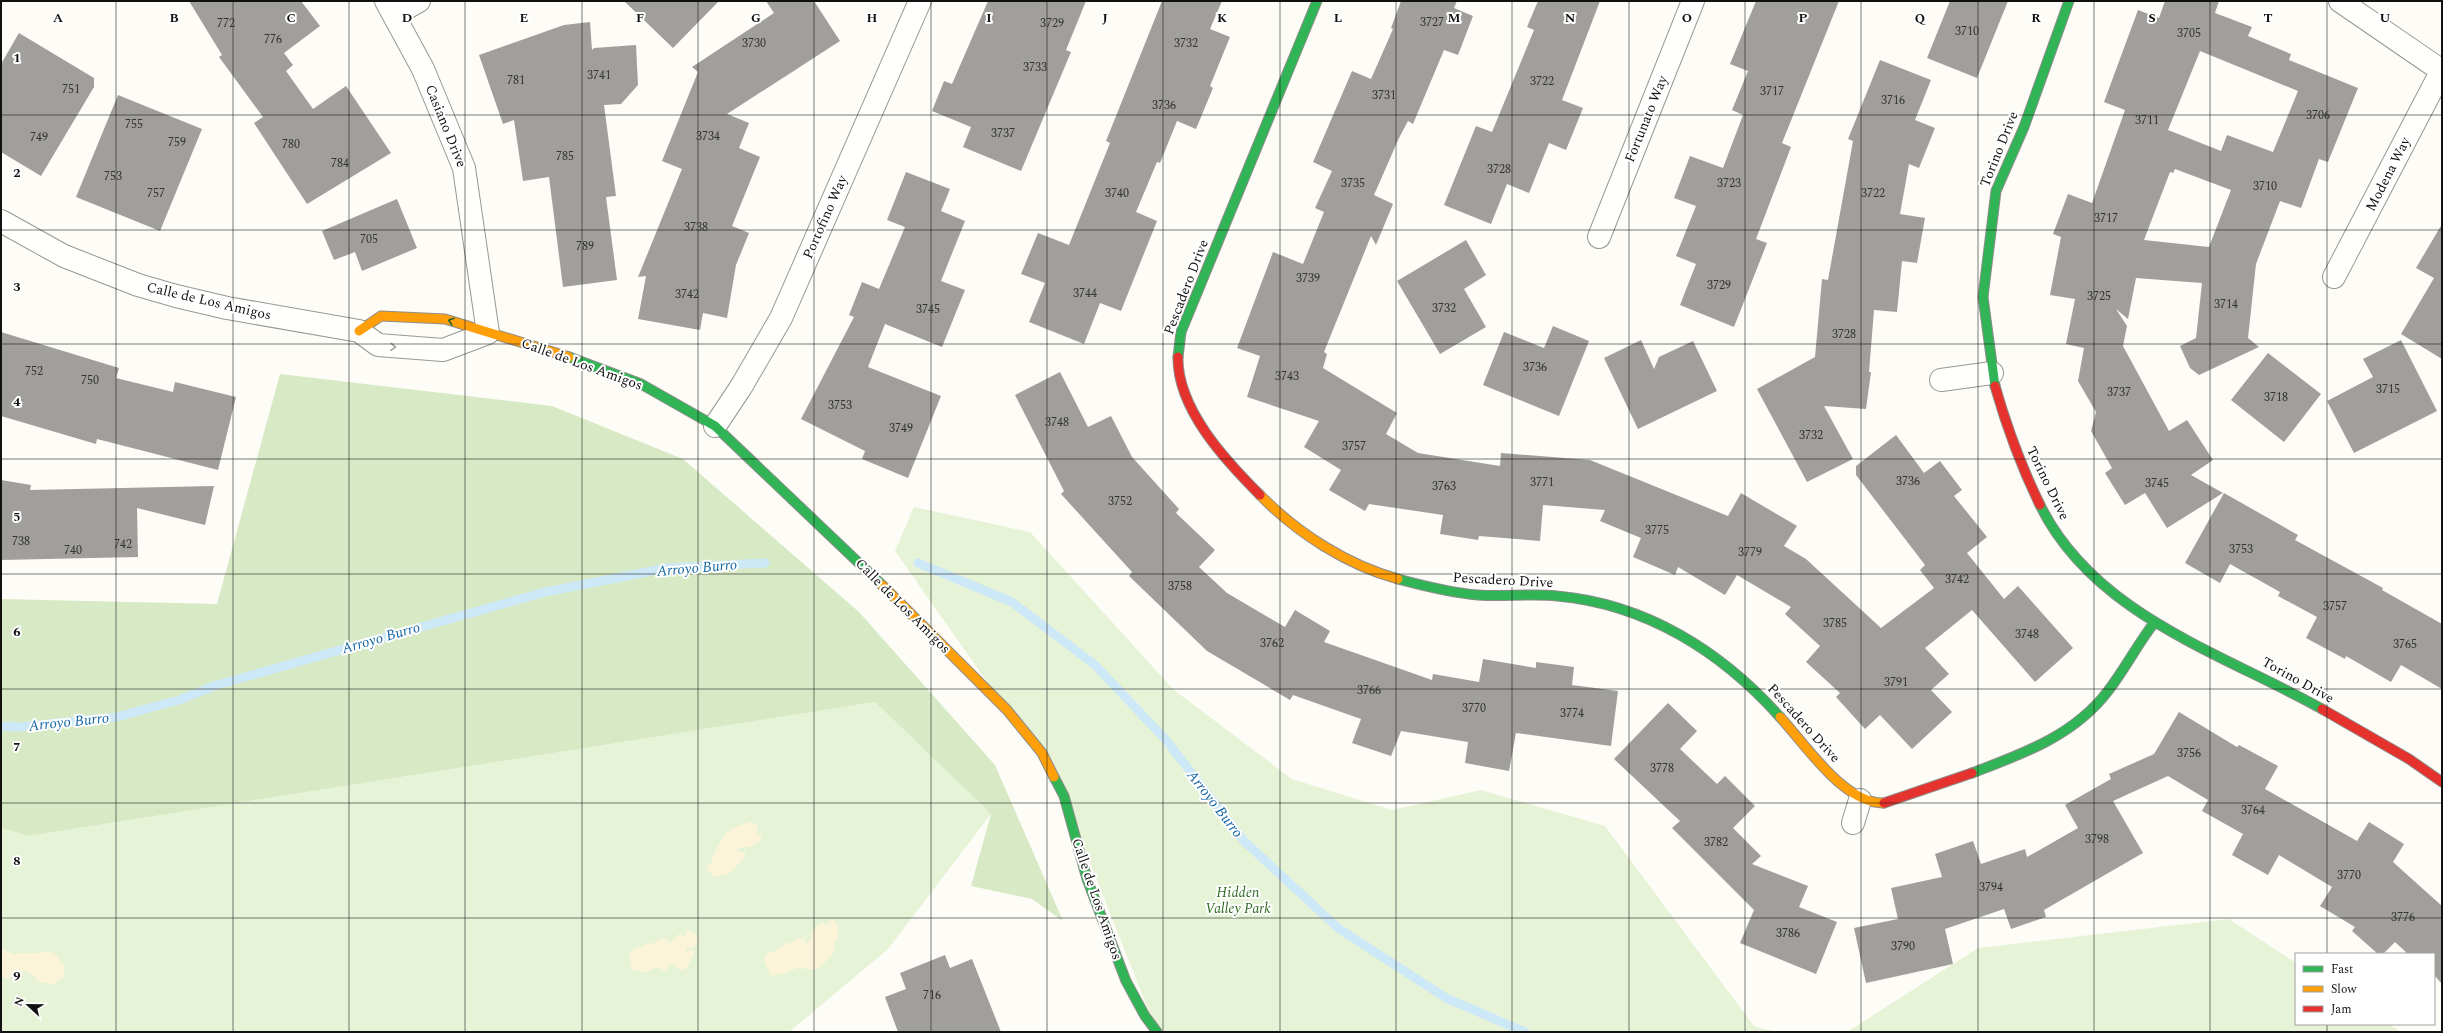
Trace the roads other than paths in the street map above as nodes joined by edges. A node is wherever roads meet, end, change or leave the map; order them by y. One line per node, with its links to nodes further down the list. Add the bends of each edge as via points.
1 (419, 1): 7 (street)
2 (920, 1): 16 (street, Portofino Way, via 781,318)
3 (1317, 1): 19 (street, Pescadero Drive, via 1181,332 1177,363 1182,392 1188,407 1232,468 1270,506 1313,540 1349,560 1414,585 1468,595 1587,599 1641,615 1685,636 1713,654 1751,685 1844,789)
4 (1693, 1): 10 (street, Fortunato Way)
5 (2069, 1): 14 (street, Torino Drive, via 2027,120 1996,190 1983,297)
6 (2340, 1): 8 (street)
7 (390, 8): 13 (street, Casiano Drive, via 423,69 464,168)
8 (2442, 70): 11 (street, Modena Way)
9 (1, 221): 12 (street, Calle de Los Amigos, via 64,256 138,285 227,308)
10 (1599, 237)
11 (2334, 277)
12 (359, 330): 13 (street, Calle de Los Amigos, one-way to 12, via 445,319 380,316); 13 (street, one-way to 13, via 378,346 443,350)
13 (488, 332): 16 (street, Calle de Los Amigos, via 557,353 641,384)
14 (1992, 373): 15 (street); 17 (street, Torino Drive, via 2005,422 2020,462 2048,522 2081,565)
15 (1941, 380)
16 (715, 426): 21 (street, Calle de Los Amigos, via 843,546 1006,710 1042,753 1064,796 1087,879 1126,981)
17 (2154, 623): 18 (street, Torino Drive, via 2291,692 2409,759); 19 (street, Pescadero Drive, via 2107,693 2057,737 2029,752 1890,803 1872,804)
18 (2442, 782)
19 (1860, 800): 20 (street)
20 (1853, 823)
21 (1157, 1032)

